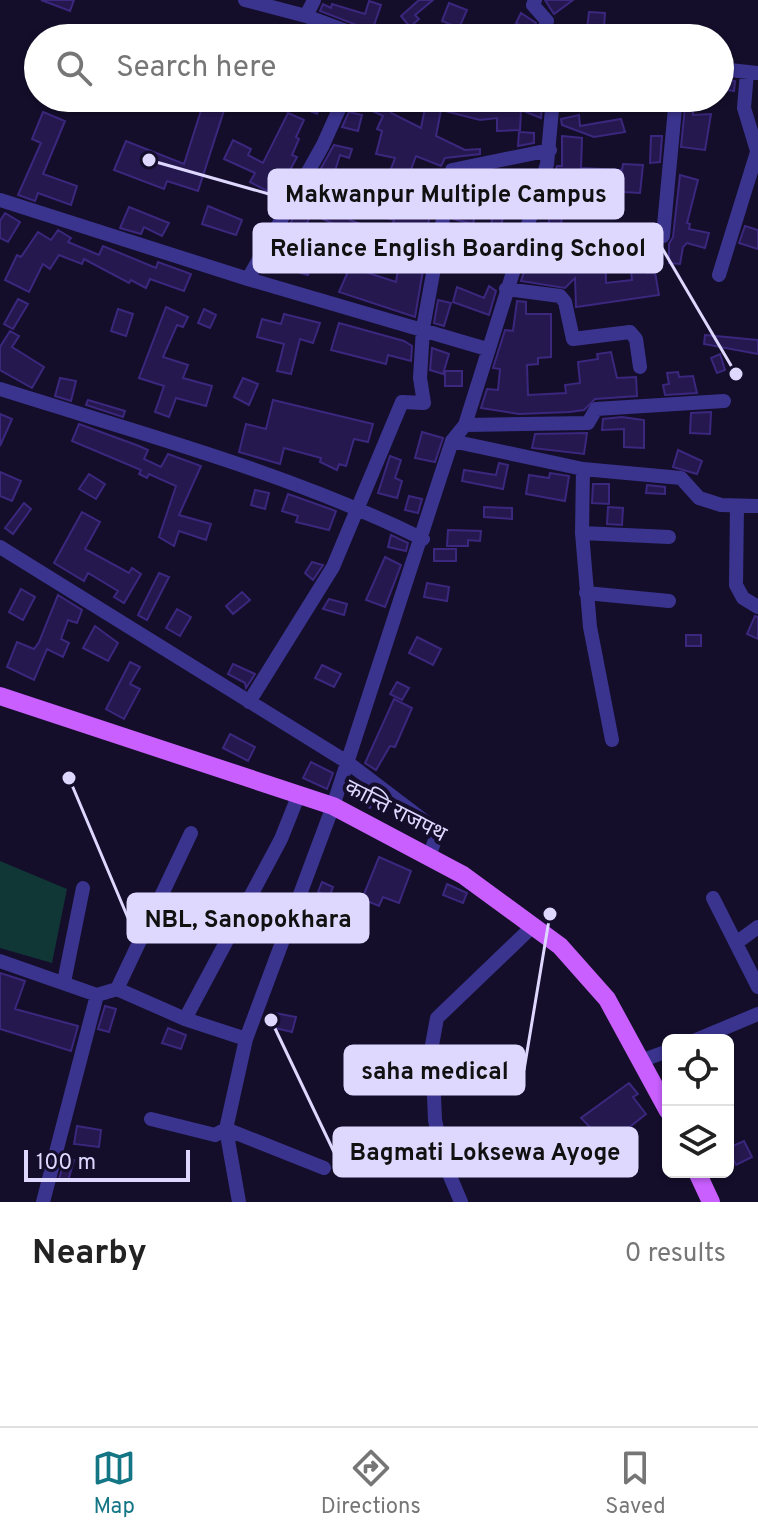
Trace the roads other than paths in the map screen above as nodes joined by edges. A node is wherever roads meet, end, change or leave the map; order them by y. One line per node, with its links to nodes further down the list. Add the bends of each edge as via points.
1 (245, 0): 4 (street)
2 (314, 0): 4 (street)
3 (535, 0): 6 (street)
4 (306, 16): 5 (street)
5 (327, 24)
6 (546, 24)
7 (752, 72): 12 (street, via 744,108)
8 (338, 112): 16 (street)
9 (552, 112): 11 (street)
10 (675, 112): 14 (street)
11 (550, 150): 17 (street); 18 (street, via 452,170)
12 (758, 153): 15 (street)
13 (0, 200): 16 (street)
14 (663, 236)
15 (719, 275)
16 (248, 279): 18 (street)
17 (506, 289): 19 (street); 20 (street, via 560,296 573,339 630,332)
18 (423, 328): 19 (street); 28 (street, via 420,378 425,401 402,402)
19 (487, 349): 23 (street)
20 (640, 367)
21 (0, 389): 28 (street)
22 (724, 401): 23 (street, via 596,409 588,423)
23 (465, 425): 24 (street)
24 (452, 441): 25 (street); 31 (street)
25 (583, 469): 26 (street, via 681,478 699,498); 29 (street)
26 (737, 506): 27 (street); 35 (street, via 736,585 743,598)
27 (758, 506)
28 (358, 507): 31 (street); 37 (street, via 327,578)
29 (582, 533): 30 (street); 33 (street)
30 (669, 537)
31 (423, 539): 39 (street)
32 (0, 547): 37 (street)
33 (586, 593): 34 (street); 38 (street)
34 (669, 601)
35 (758, 607)
36 (0, 696): 40 (main road, कान्ति राजपथ)
37 (249, 702): 39 (street)
38 (612, 740)
39 (347, 762): 41 (street); 43 (street, via 426,822 436,837)
40 (299, 794): 41 (main road, कान्ति राजपथ); 46 (street, via 281,839)
41 (333, 806): 43 (main road, कान्ति राजपथ); 47 (street)
42 (191, 833): 54 (street)
43 (430, 854): 48 (main road, कान्ति राजपथ)
44 (83, 888): 52 (street)
45 (713, 898): 50 (street)
46 (246, 899): 47 (street); 57 (street, via 234,932)
47 (290, 916): 60 (street)
48 (534, 925): 62 (main road, कान्ति राजपथ, via 607,999); 70 (street, via 437,1018 432,1045 435,1120 444,1162)
49 (758, 927): 50 (street)
50 (736, 943): 53 (street)
51 (0, 961): 52 (street)
52 (64, 982): 55 (street)
53 (758, 987)
54 (117, 989): 55 (street); 57 (street)
55 (97, 995): 68 (street)
56 (754, 1016): 58 (street); 59 (street)
57 (185, 1019): 60 (street)
58 (758, 1033)
59 (710, 1034)
60 (246, 1039): 65 (street)
61 (662, 1053): 62 (street)
62 (643, 1060): 63 (main road, कान्ति राजपथ)
63 (666, 1106)
64 (151, 1119): 65 (street, via 215,1135)
65 (226, 1129): 66 (street); 69 (street)
66 (324, 1168)
67 (700, 1178): 71 (main road)
68 (43, 1202)
69 (239, 1202)
70 (461, 1202)
71 (711, 1202)

